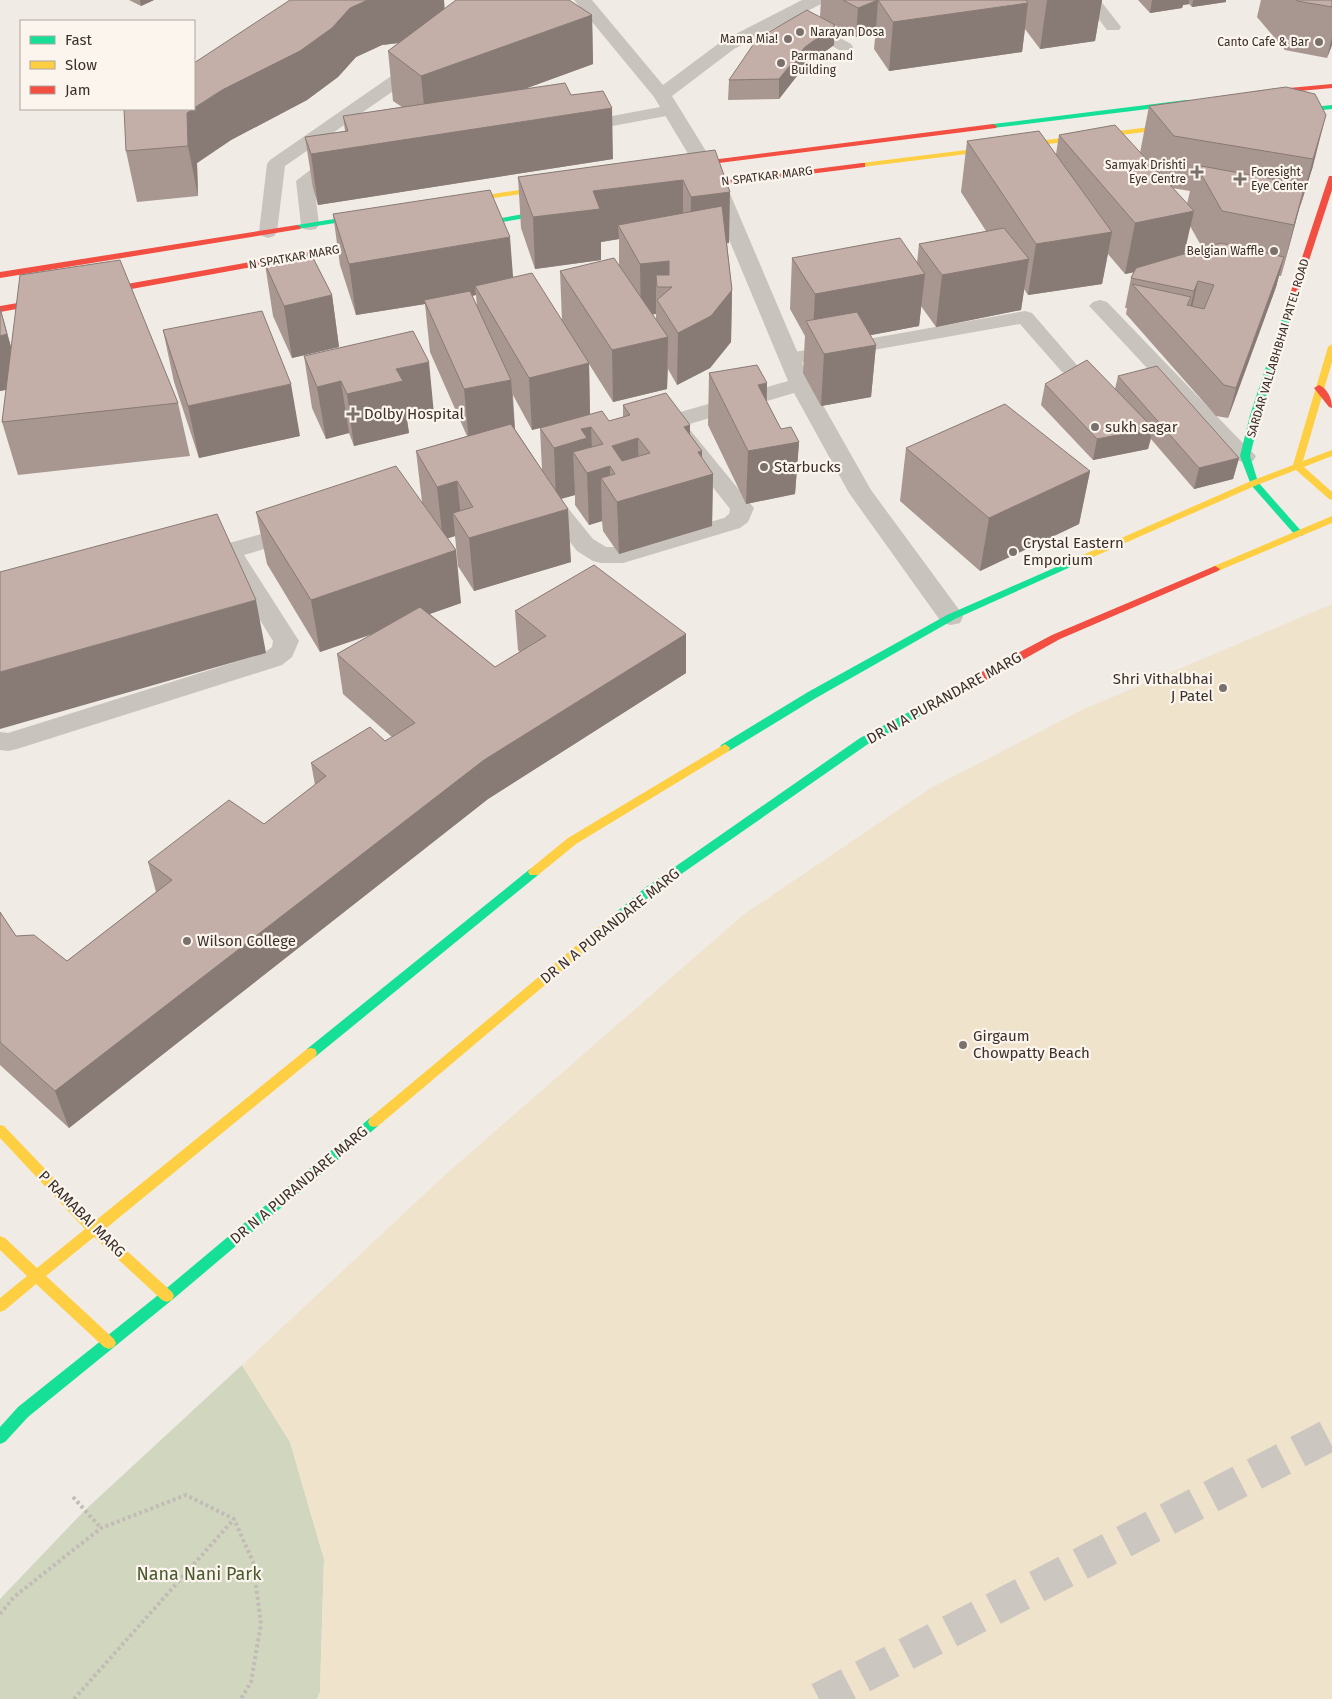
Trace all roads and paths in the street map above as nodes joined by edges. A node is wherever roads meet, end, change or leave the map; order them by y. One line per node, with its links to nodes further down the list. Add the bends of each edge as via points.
1 (583, 0): 11 (street)
2 (815, 0): 4 (street)
3 (1092, 0): 5 (lane)
4 (789, 14): 6 (lane); 11 (street, via 728,45)
5 (1113, 27)
6 (845, 47)
7 (430, 57): 30 (lane, via 276,164)
8 (1332, 86): 9 (main road)
9 (1246, 95)
10 (1196, 101): 19 (main road, N SPATKAR MARG)
11 (667, 103): 15 (lane, via 572,129); 19 (street)
12 (1332, 106): 13 (main road)
13 (1274, 114)
14 (1197, 123): 16 (main road, N SPATKAR MARG)
15 (563, 128)
16 (1088, 136): 18 (lane); 22 (main road, N SPATKAR MARG)
17 (352, 148): 28 (lane, via 305,181)
18 (1103, 155)
19 (703, 162): 20 (main road, N SPATKAR MARG); 22 (street)
20 (673, 167)
21 (1332, 178): 45 (main road, SARDAR VALLABHBHAI PATEL ROAD, via 1255,415)
22 (714, 182): 24 (main road, N SPATKAR MARG); 36 (street)
23 (565, 184): 25 (main road)
24 (676, 189)
25 (448, 203)
26 (571, 208): 29 (main road)
27 (379, 214): 28 (main road, N SPATKAR MARG)
28 (310, 225): 30 (main road, N SPATKAR MARG)
29 (455, 228)
30 (268, 232): 32 (main road, N SPATKAR MARG)
31 (387, 240): 34 (main road, N SPATKAR MARG)
32 (0, 275)
33 (1100, 306): 45 (street)
34 (0, 310)
35 (1332, 347): 39 (main road)
36 (789, 359): 37 (lane, via 1024,317); 38 (street)
37 (1069, 368)
38 (800, 384): 41 (street); 55 (street, via 860,493)
39 (1319, 388): 40 (main road); 46 (main road)
40 (1332, 405)
41 (678, 430): 42 (street); 43 (street); 47 (street, via 742,508 740,517 623,555 601,555 585,545 534,481)
42 (625, 435)
43 (647, 448)
44 (1332, 453): 46 (main road)
45 (1245, 456): 48 (main road, SARDAR VALLABHBHAI PATEL ROAD)
46 (1297, 466): 48 (main road); 49 (main road)
47 (553, 475)
48 (1254, 483): 52 (main road, SARDAR VALLABHBHAI PATEL ROAD); 55 (main road)
49 (1332, 497)
50 (1332, 519): 52 (main road, DR N A PURANDARE MARG)
51 (314, 526): 53 (street)
52 (1299, 534): 61 (main road, DR N A PURANDARE MARG, via 1056,637 864,741 650,890)
53 (229, 551): 54 (street); 56 (street, via 286,641 283,651 273,659 8,742)
54 (172, 568)
55 (951, 617): 58 (main road, via 812,696 572,841)
56 (0, 741)
57 (0, 1130): 58 (main road, P RAMABAI MARG)
58 (95, 1230): 60 (main road); 61 (main road, P RAMABAI MARG)
59 (0, 1242): 60 (main road)
60 (38, 1276): 62 (main road); 63 (main road)
61 (167, 1296): 63 (main road, DR N A PURANDARE MARG)
62 (0, 1306)
63 (109, 1344): 64 (main road, DR N A PURANDARE MARG, via 23,1412)
64 (0, 1437)
65 (73, 1497): 67 (path)
66 (234, 1518): 67 (path, via 186,1495); 69 (path); 70 (path, via 253,1562 260,1624 251,1682)
67 (102, 1528): 68 (path, via 14,1597)
68 (0, 1614)
69 (74, 1699)
70 (241, 1699)

